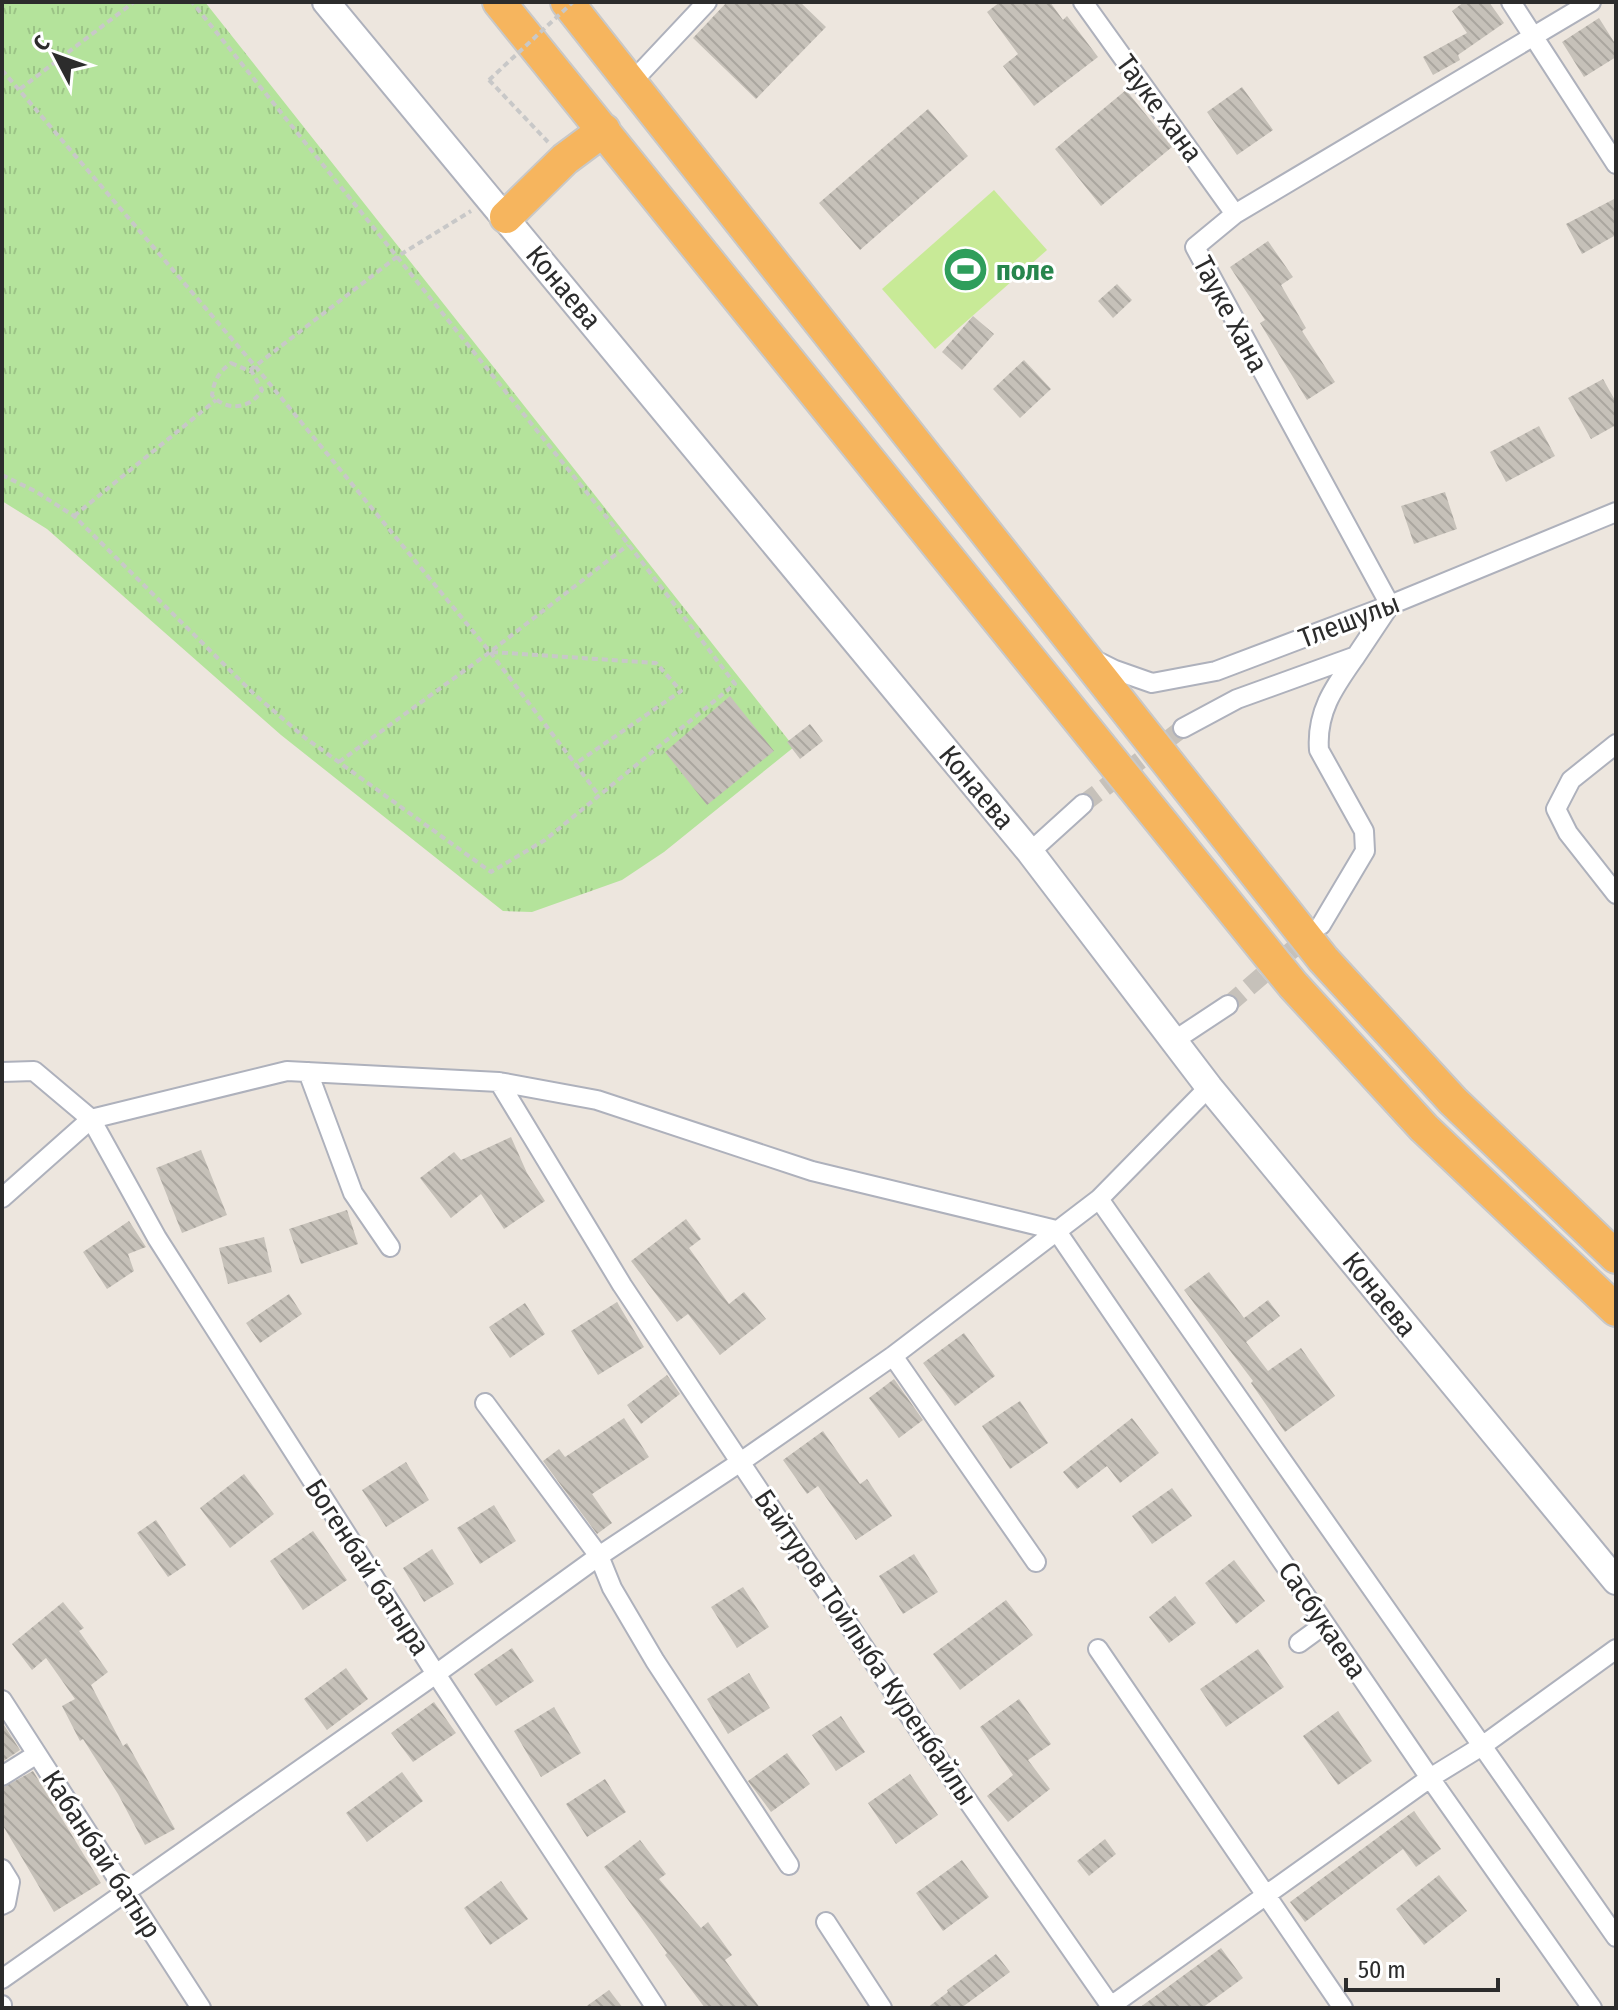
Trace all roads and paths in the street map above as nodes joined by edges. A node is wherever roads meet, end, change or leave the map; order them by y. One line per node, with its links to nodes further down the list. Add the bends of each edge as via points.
1 (134, 2): 14 (path)
2 (192, 2): 20 (path)
3 (326, 2): 18 (main road, Конаева)
4 (499, 2): 15 (highway)
5 (567, 2): 13 (highway)
6 (573, 2): 16 (path, bridge, via 489,80)
7 (707, 2): 13 (street)
8 (1083, 2): 19 (street, Тауке хана)
9 (1511, 2): 11 (street)
10 (1591, 2): 11 (street, Тауке Хана)
11 (1534, 34): 17 (street); 19 (street, Тауке Хана)
12 (2, 70): 14 (path)
13 (630, 84): 29 (highway)
14 (20, 89): 21 (path)
15 (604, 130): 16 (highway); 52 (highway, via 1293,985 1424,1128)
16 (565, 159): 18 (highway)
17 (1616, 164)
18 (498, 208): 20 (path); 37 (main road, Конаева)
19 (1235, 214): 27 (street, Тауке Хана, via 1195,247)
20 (398, 256): 21 (path); 26 (path)
21 (252, 368): 22 (path, via 231,363 221,371 213,383); 22 (path, via 260,394 237,407); 28 (path)
22 (216, 400): 25 (path)
23 (2, 475): 25 (path)
24 (1616, 512): 27 (street, Тлешулы)
25 (74, 516): 33 (path, via 254,694)
26 (629, 545): 28 (path); 35 (path, via 735,684)
27 (1390, 605): 29 (street, Тлешулы, via 1216,671 1152,683); 30 (street)
28 (490, 652): 33 (path); 34 (path); 34 (path, via 656,663 681,691)
29 (1079, 652): 51 (highway, via 1323,959 1453,1101)
30 (1356, 656): 31 (street, via 1237,699); 39 (street, via 1327,699 1318,735 1319,750 1364,831 1365,851)
31 (1183, 728)
32 (1616, 744): 38 (street, via 1571,780 1556,809 1568,833)
33 (339, 762): 35 (path, via 491,872 545,840)
34 (575, 764): 35 (path)
35 (598, 794)
36 (1083, 804): 37 (street)
37 (1030, 852): 41 (main road, Конаева)
38 (1616, 894)
39 (1321, 925)
40 (1228, 1005): 41 (street)
41 (1175, 1040): 45 (main road, Конаева)
42 (2, 1072): 46 (street, via 34,1071)
43 (308, 1072): 44 (street); 46 (street, via 287,1071); 50 (street, via 353,1193)
44 (499, 1082): 49 (street, via 597,1100 812,1171); 55 (street, Байтуров Тойлыба Куренбайлы, via 622,1285)
45 (1209, 1087): 48 (street); 58 (main road, Конаева)
46 (91, 1119): 47 (street); 63 (street, Богенбай батыра, via 157,1238)
47 (2, 1198)
48 (1099, 1199): 49 (street); 65 (street, Сасбукаева)
49 (1056, 1230): 53 (street); 59 (street, Сасбукаева)
50 (390, 1247)
51 (1616, 1257)
52 (1616, 1310)
53 (893, 1356): 55 (street); 57 (street)
54 (485, 1403): 56 (street)
55 (742, 1461): 56 (street); 77 (street, Байтуров Тойлыба Куренбайлы)
56 (599, 1556): 63 (street); 69 (street, via 655,1661)
57 (1036, 1562)
58 (1616, 1581)
59 (1325, 1624): 60 (street); 68 (street, Сасбукаева)
60 (1299, 1643)
61 (1098, 1649): 72 (street)
62 (1616, 1649): 65 (street)
63 (436, 1674): 71 (street); 79 (street, Богенбай батыра)
64 (2, 1700): 66 (street, Кабанбай батыр)
65 (1482, 1746): 68 (street); 75 (street, Сасбукаева)
66 (37, 1754): 67 (street); 71 (street, Кабанбай батыр)
67 (2, 1776)
68 (1430, 1778): 72 (street); 82 (street, Сасбукаева)
69 (789, 1865)
70 (2, 1869): 73 (street, via 10,1882)
71 (126, 1892): 76 (street); 78 (street, Кабанбай батыр)
72 (1267, 1894): 77 (street); 81 (street)
73 (2, 1905)
74 (826, 1922): 80 (street)
75 (1616, 1937)
76 (2, 1979)
77 (1110, 2007)
78 (201, 2008)
79 (656, 2008)
80 (882, 2008)
81 (1343, 2008)
82 (1592, 2008)

